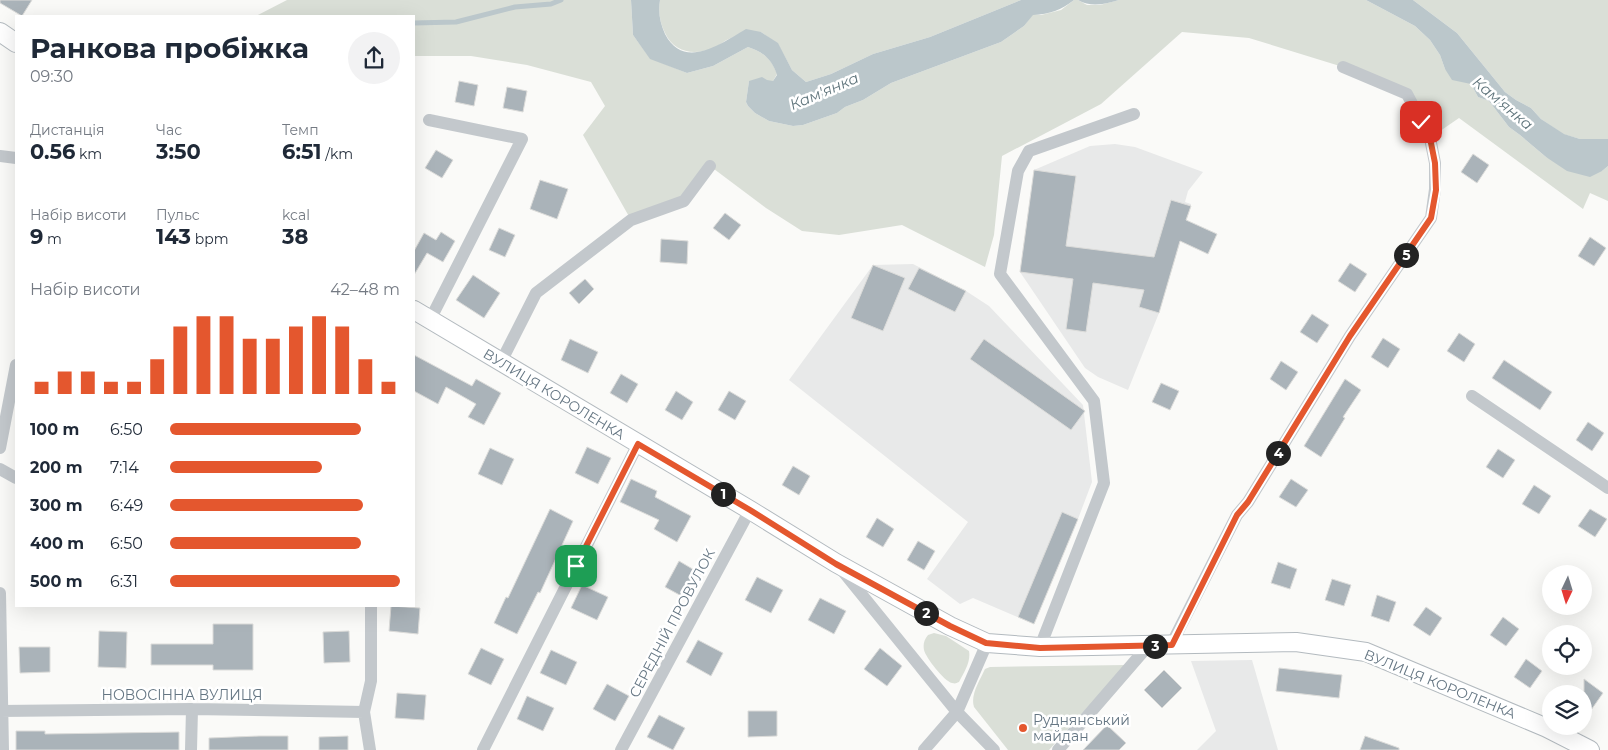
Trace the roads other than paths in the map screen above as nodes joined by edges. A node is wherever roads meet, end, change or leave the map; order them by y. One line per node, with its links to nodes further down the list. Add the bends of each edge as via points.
1 (0, 32): 2 (street)
2 (15, 42)
3 (1343, 67): 24 (street, via 1406,94 1430,138 1436,190 1431,218 1350,336 1237,515)
4 (1134, 114): 26 (street, via 1029,151 1018,171 1000,274 1094,401 1104,483)
5 (429, 120): 10 (street, via 522,139)
6 (0, 156): 7 (street)
7 (15, 158)
8 (710, 166): 11 (street, via 684,201 631,220 536,293)
9 (415, 311): 10 (street, ВУЛИЦЯ КОРОЛЕНКА)
10 (430, 320): 11 (street, ВУЛИЦЯ КОРОЛЕНКА)
11 (501, 362): 14 (street, ВУЛИЦЯ КОРОЛЕНКА)
12 (15, 369): 15 (street)
13 (1472, 396): 18 (street)
14 (638, 444): 19 (street, ВУЛИЦЯ КОРОЛЕНКА); 34 (street)
15 (0, 448)
16 (0, 469): 17 (street)
17 (15, 477)
18 (1608, 488)
19 (750, 510): 20 (street, ВУЛИЦЯ КОРОЛЕНКА); 35 (street, СЕРЕДНІЙ ПРОВУЛОК)
20 (836, 564): 23 (street, ВУЛИЦЯ КОРОЛЕНКА); 30 (street)
21 (0, 593): 28 (street)
22 (371, 607): 29 (street, via 371,682)
23 (986, 643): 26 (street, ВУЛИЦЯ КОРОЛЕНКА); 30 (street)
24 (1172, 645): 25 (street, ВУЛИЦЯ КОРОЛЕНКА); 39 (street, ВУЛИЦЯ КОРОЛЕНКА, via 1296,642 1366,652 1547,728)
25 (1148, 646): 26 (street, ВУЛИЦЯ КОРОЛЕНКА); 38 (street)
26 (1040, 648)
27 (192, 709): 28 (street, НОВОСІННА ВУЛИЦЯ); 29 (street, НОВОСІННА ВУЛИЦЯ); 32 (street)
28 (1, 711): 31 (street)
29 (364, 712): 33 (street)
30 (957, 712): 36 (street); 37 (street)
31 (3, 750)
32 (191, 750)
33 (370, 750)
34 (483, 750)
35 (621, 750)
36 (924, 750)
37 (994, 750)
38 (1058, 750)
39 (1590, 750)

